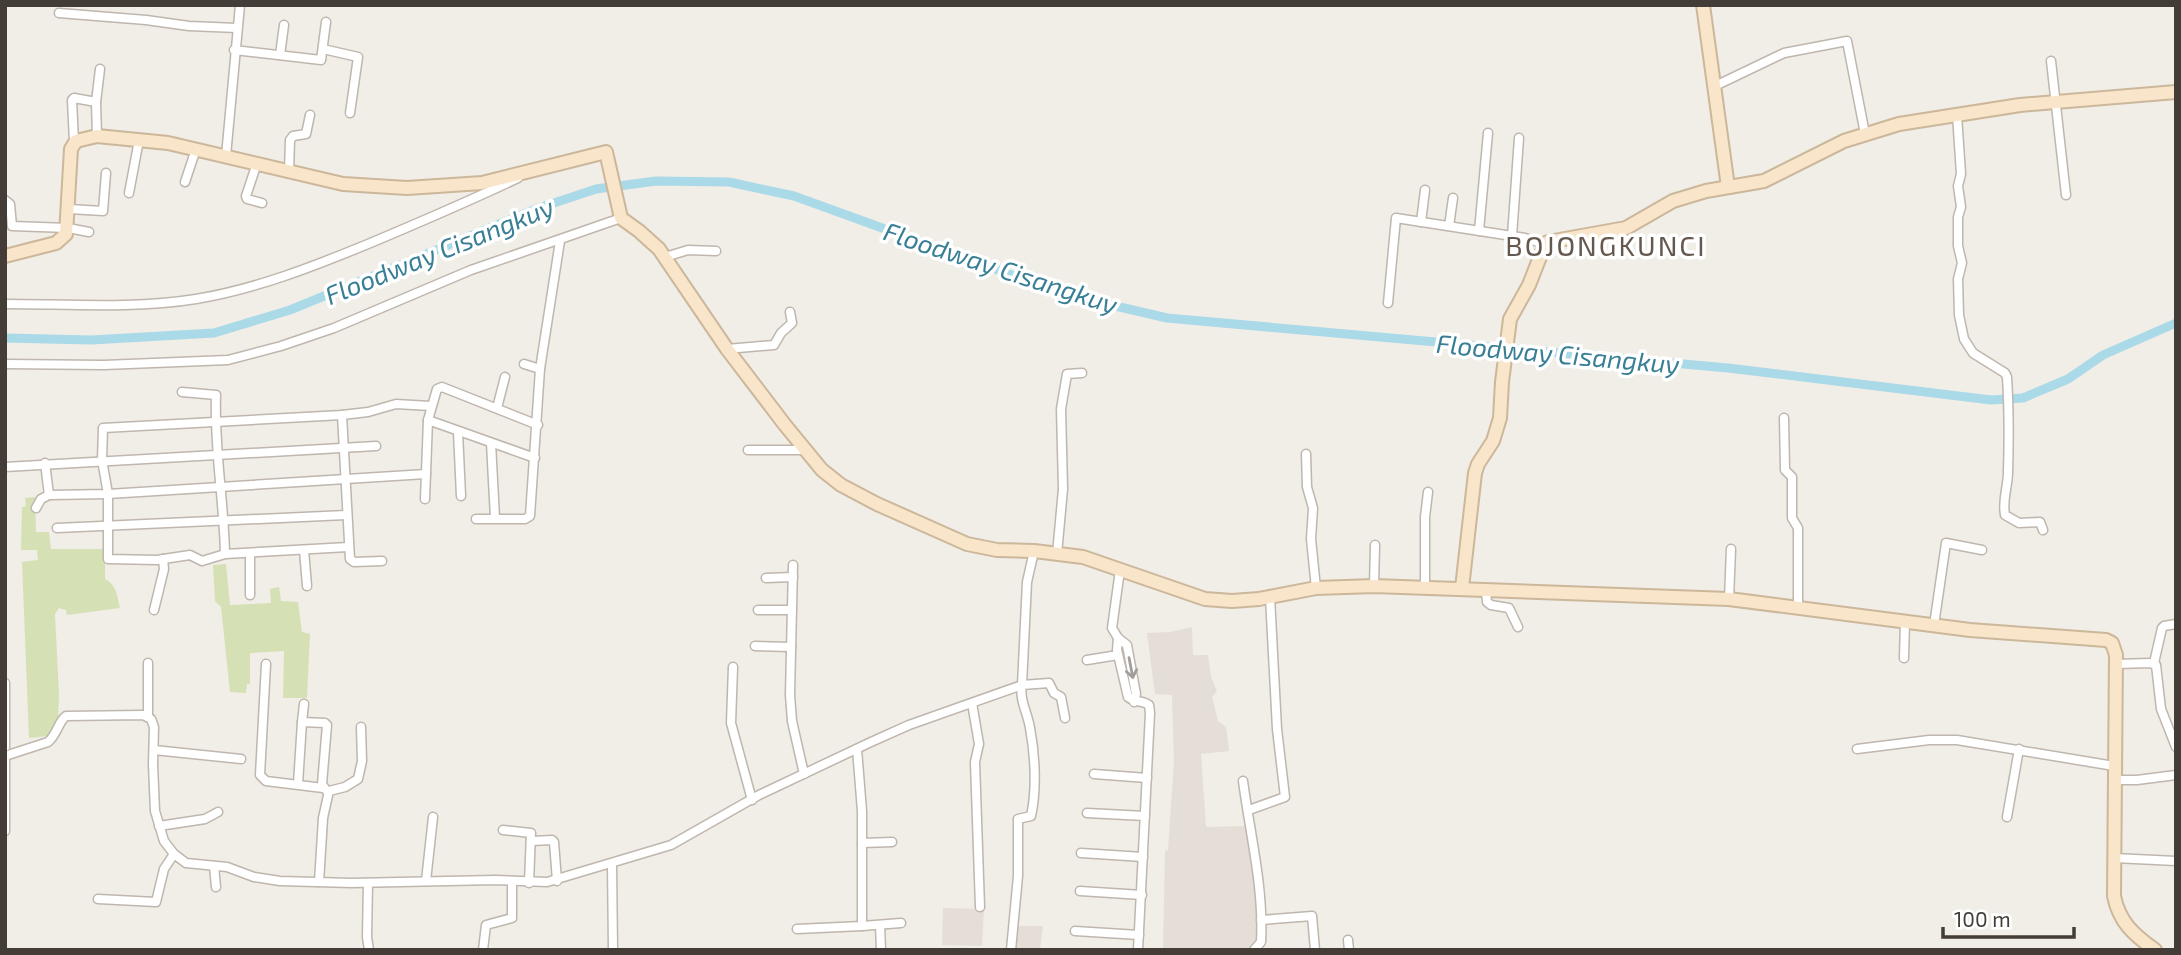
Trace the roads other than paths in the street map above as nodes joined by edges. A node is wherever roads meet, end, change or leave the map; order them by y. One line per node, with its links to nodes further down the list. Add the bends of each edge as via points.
1 (240, 5): 7 (street)
2 (1703, 5): 13 (street)
3 (77, 9): 4 (street); 7 (street, via 189,26)
4 (59, 13)
5 (326, 22): 8 (street)
6 (284, 25): 10 (street)
7 (237, 28): 9 (street)
8 (323, 49): 10 (street, via 320,60); 17 (street, via 358,57)
9 (234, 50): 10 (street); 27 (street)
10 (279, 55)
11 (2051, 61): 16 (street)
12 (100, 69): 15 (street)
13 (1713, 87): 21 (street, via 1784,53 1847,41); 33 (street)
14 (2176, 92): 16 (street)
15 (96, 102): 22 (street); 25 (street, via 72,100)
16 (2057, 102): 19 (street); 36 (street)
17 (351, 113)
18 (310, 115): 29 (street, via 306,134 290,140)
19 (1957, 115): 21 (street); 97 (street, via 1962,263 1959,315 1964,339 1973,353 2005,373 2011,414 2005,515 2019,523 2040,522)
20 (1488, 133): 45 (street)
21 (1865, 134): 33 (street, via 1776,177)
22 (97, 136): 24 (street); 25 (street)
23 (1519, 138): 47 (street)
24 (139, 140): 26 (street); 35 (street)
25 (74, 142): 40 (street)
26 (196, 149): 27 (street); 32 (street)
27 (226, 156): 28 (street)
28 (257, 163): 29 (street); 39 (street, via 246,196)
29 (289, 172): 30 (street, via 343,184 407,188 482,183)
30 (531, 172): 41 (street, via 606,152); 54 (street, via 310,268 269,281 196,299)
31 (106, 173): 40 (street, via 103,211)
32 (185, 182)
33 (1728, 187): 49 (street, via 1673,201 1626,228)
34 (1425, 190): 42 (street)
35 (129, 193)
36 (2066, 195)
37 (1453, 198): 43 (street)
38 (5, 200): 44 (street, via 10,204 12,226)
39 (261, 203)
40 (69, 209): 44 (street)
41 (620, 215): 48 (street); 52 (street)
42 (1421, 222): 43 (street); 53 (street, via 1396,218)
43 (1449, 226): 45 (street)
44 (68, 228): 46 (street); 51 (street, via 56,243)
45 (1479, 231): 47 (street)
46 (89, 232)
47 (1512, 236): 49 (street)
48 (560, 241): 57 (street, via 471,270 334,328 228,360); 59 (street)
49 (1545, 244): 117 (street, via 1510,319 1500,418 1475,473)
50 (716, 251): 52 (street, via 688,250)
51 (5, 256)
52 (665, 257): 56 (street)
53 (1388, 303)
54 (5, 304)
55 (790, 312): 56 (street, via 792,323 774,345)
56 (727, 349): 75 (street)
57 (5, 364)
58 (524, 365): 59 (street)
59 (540, 369): 69 (street)
60 (1082, 373): 106 (street, via 1068,374 1061,409 1063,489)
61 (505, 377): 64 (street)
62 (182, 392): 68 (street, via 215,394)
63 (430, 406): 64 (street, via 442,387); 65 (street, via 396,404); 67 (street)
64 (497, 408): 69 (street)
65 (342, 415): 68 (street); 73 (street)
66 (1784, 418): 122 (street, via 1785,470 1791,477 1792,518 1798,528)
67 (428, 420): 70 (street); 82 (street)
68 (215, 423): 76 (street); 79 (street, via 105,427)
69 (538, 425): 78 (street)
70 (458, 432): 71 (street); 88 (street)
71 (491, 443): 78 (street); 92 (street)
72 (376, 446): 73 (street)
73 (344, 448): 76 (street); 83 (street)
74 (748, 450): 75 (street)
75 (806, 450): 103 (street, via 841,485 953,539 997,550)
76 (216, 454): 79 (street); 84 (street)
77 (1306, 454): 116 (street)
78 (535, 458): 92 (street, via 530,516)
79 (102, 460): 80 (street); 86 (street)
80 (46, 463): 81 (street); 87 (street)
81 (5, 467)
82 (426, 474): 83 (street); 89 (street)
83 (345, 480): 84 (street); 91 (street)
84 (219, 486): 86 (street); 94 (street)
85 (1428, 492): 115 (street)
86 (108, 494): 87 (street); 95 (street)
87 (49, 495): 90 (street)
88 (461, 496)
89 (425, 499)
90 (36, 508)
91 (346, 515): 94 (street); 99 (street)
92 (495, 518): 93 (street)
93 (476, 519)
94 (224, 521): 95 (street); 105 (street)
95 (107, 527): 96 (street); 107 (street, via 108,559)
96 (57, 528)
97 (2043, 530)
98 (1375, 545): 114 (street)
99 (348, 547): 101 (street); 108 (street, via 352,562)
100 (1731, 549): 121 (street)
101 (304, 550): 104 (street); 113 (street)
102 (1982, 550): 128 (street, via 1946,543)
103 (1034, 551): 106 (street); 142 (street, via 1027,582)
104 (250, 553): 105 (street); 119 (street)
105 (225, 554): 107 (street, via 202,561 190,555)
106 (1057, 554): 110 (street)
107 (163, 559): 123 (street)
108 (382, 561)
109 (793, 565): 111 (street)
110 (1120, 570): 120 (street, via 1205,599 1223,602); 130 (street, via 1112,628)
111 (793, 577): 112 (street); 125 (street)
112 (766, 578)
113 (306, 586)
114 (1374, 586): 115 (street); 116 (street)
115 (1425, 587): 117 (street)
116 (1316, 588): 120 (street)
117 (1462, 588): 118 (street)
118 (1486, 590): 121 (street); 129 (street, via 1487,602 1508,608)
119 (250, 595)
120 (1270, 597): 169 (street, via 1285,797)
121 (1730, 599): 122 (street)
122 (1798, 607): 126 (street)
123 (154, 610)
124 (758, 610): 125 (street)
125 (792, 610): 132 (street)
126 (1905, 621): 128 (street); 134 (street)
127 (2176, 624): 137 (street, via 2162,628)
128 (1934, 625): 139 (street, via 2106,640 2115,647)
129 (1518, 627)
130 (1118, 638): 133 (street); 143 (street, one-way to 143, via 1127,645)
131 (755, 646): 132 (street)
132 (791, 647): 160 (street, via 792,721)
133 (1118, 655): 135 (street); 143 (street, via 1127,695)
134 (1904, 658)
135 (1087, 660)
136 (148, 663): 147 (street)
137 (2154, 663): 139 (street); 152 (street, via 2161,709)
138 (266, 664): 166 (street, via 260,775 266,781)
139 (2116, 664): 159 (street)
140 (733, 667): 168 (street, via 732,723)
141 (5, 683): 146 (street)
142 (1022, 685): 144 (street); 148 (street, via 1049,683 1061,697); 210 (street, via 1034,764 1033,803 1031,816 1018,819)
143 (1134, 702): 163 (street, via 1149,705)
144 (972, 703): 153 (street); 198 (street, via 979,744 975,762)
145 (304, 704): 149 (street)
146 (6, 711): 151 (street)
147 (148, 717): 155 (street, via 154,727); 157 (street, via 66,716 48,742)
148 (1065, 718)
149 (302, 722): 166 (street); 167 (street, via 327,724 322,774)
150 (361, 727): 167 (street, via 358,779)
151 (5, 747)
152 (2176, 747)
153 (857, 749): 160 (street); 180 (street)
154 (2019, 749): 156 (street, via 1929,740); 159 (street); 174 (street)
155 (153, 750): 158 (street); 175 (street)
156 (1857, 750)
157 (5, 758): 177 (street)
158 (241, 759)
159 (2114, 765): 164 (street)
160 (804, 774): 168 (street)
161 (1094, 774): 163 (street)
162 (2176, 775): 164 (street)
163 (1147, 778): 172 (street)
164 (2114, 780): 184 (street)
165 (1243, 781): 169 (street)
166 (298, 783): 167 (street)
167 (326, 790): 188 (street)
168 (752, 800): 186 (street, via 671,845)
169 (1249, 810): 199 (street)
170 (218, 812): 175 (street, via 205,819)
171 (1087, 813): 172 (street)
172 (1146, 816): 183 (street)
173 (433, 817): 189 (street)
174 (2007, 817)
175 (159, 826): 182 (street)
176 (503, 830): 178 (street, via 529,831)
177 (5, 831)
178 (531, 841): 191 (street, via 554,842); 193 (street)
179 (892, 842): 180 (street)
180 (862, 843): 202 (street)
181 (1081, 853): 183 (street)
182 (174, 854): 187 (street, via 186,863); 197 (street, via 164,869 156,902)
183 (1143, 857): 196 (street)
184 (2114, 858): 185 (street); 214 (street, via 2119,913 2133,934)
185 (2176, 860)
186 (612, 863): 191 (street); 208 (street)
187 (214, 866): 188 (street, via 262,880); 194 (street)
188 (319, 881): 192 (street)
189 (426, 881): 190 (street); 192 (street)
190 (512, 881): 193 (street); 207 (street, via 512,918 487,923)
191 (557, 881): 193 (street)
192 (368, 883): 206 (street)
193 (530, 883)
194 (216, 887)
195 (1080, 891): 196 (street)
196 (1142, 895): 205 (street)
197 (98, 899)
198 (980, 907)
199 (1261, 920): 212 (street, via 1261,942); 213 (street, via 1312,916)
200 (901, 923): 201 (street)
201 (880, 925): 202 (street); 209 (street)
202 (862, 926): 203 (street)
203 (797, 929)
204 (1075, 931): 205 (street)
205 (1139, 934): 211 (street)
206 (369, 950)
207 (483, 950)
208 (613, 950)
209 (881, 950)
210 (1011, 950)
211 (1138, 950)
212 (1254, 950)
213 (1315, 950)
214 (2155, 950)

